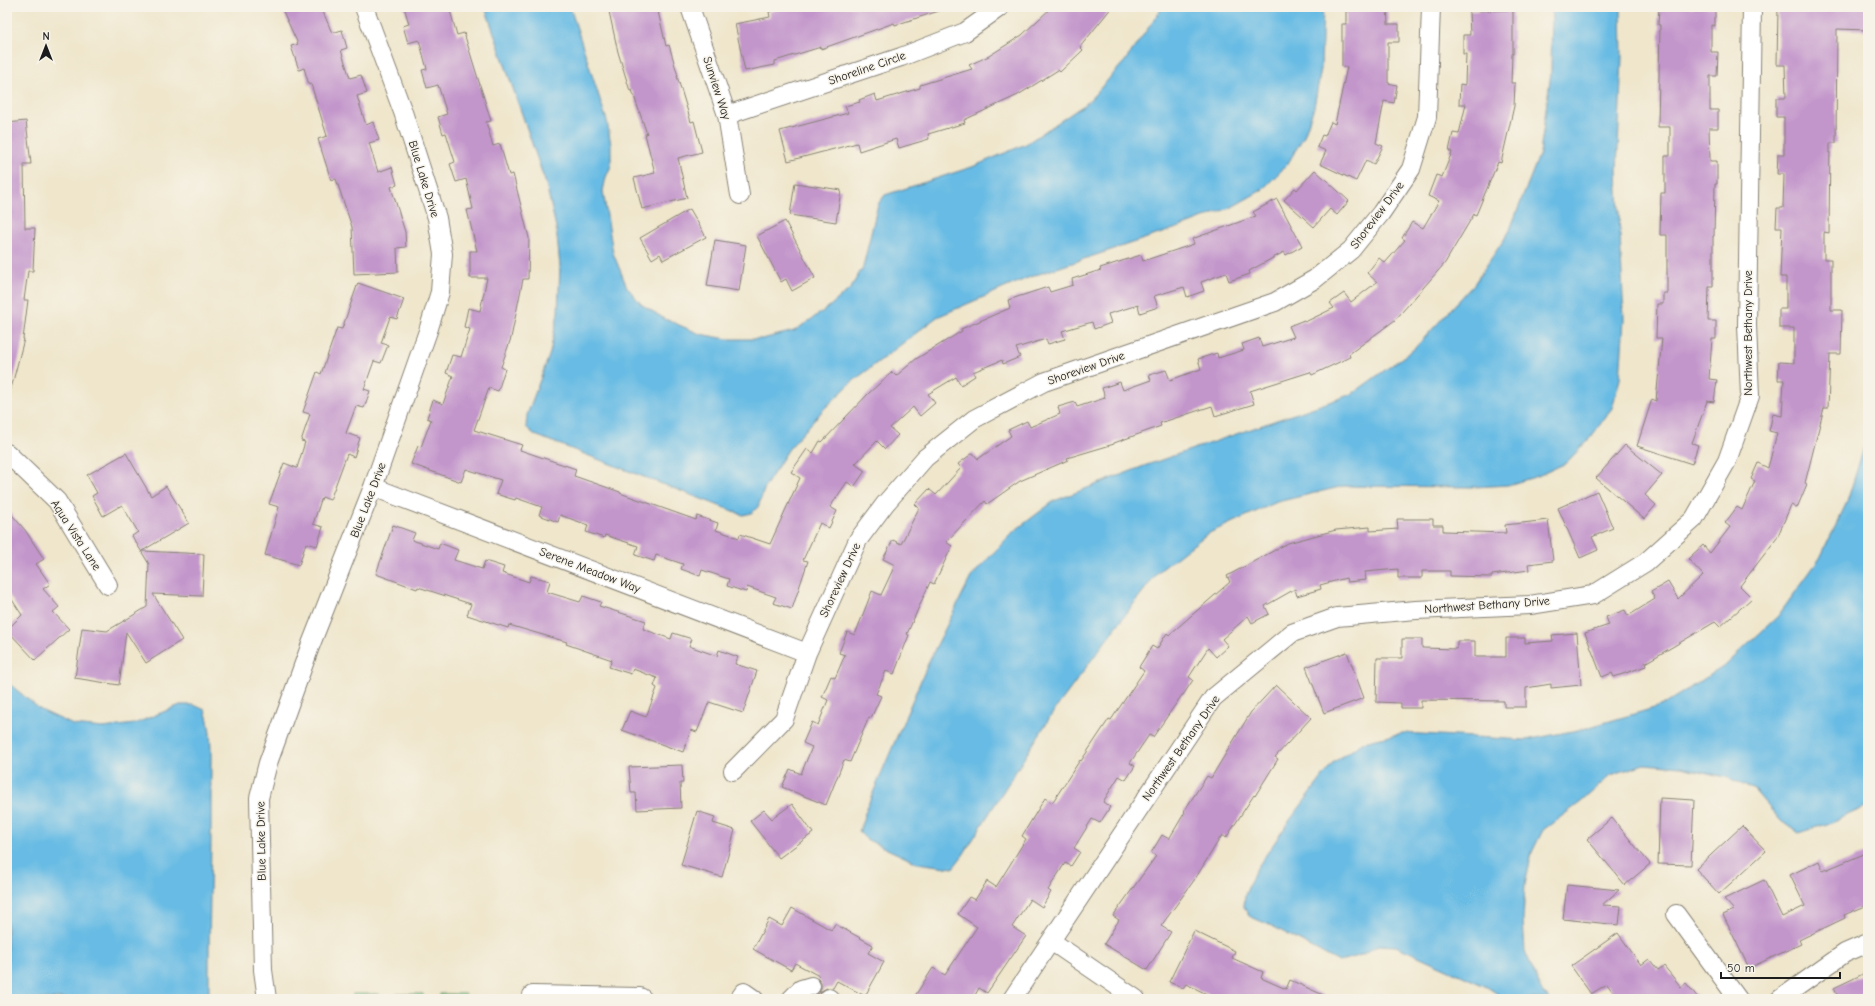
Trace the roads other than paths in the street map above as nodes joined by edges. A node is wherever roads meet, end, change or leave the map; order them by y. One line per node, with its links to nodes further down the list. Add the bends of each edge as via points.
1 (364, 7): 9 (street, Blue Lake Drive, via 403,112 430,196 437,218 443,254 440,292)
2 (690, 7): 6 (street, Sunview Way)
3 (1000, 7): 6 (street, Shoreline Circle, via 965,32 901,57)
4 (1431, 7): 11 (street, Shoreview Drive, via 1427,117 1411,169 1381,213 1351,250 1315,280 1275,302 1044,382 974,419 925,458 858,540)
5 (1752, 7): 14 (street, Northwest Bethany Drive, via 1748,325 1750,396 1727,461 1694,519 1646,562 1593,595 1530,605 1416,610 1337,618 1292,632 1213,698)
6 (727, 115): 7 (street, Sunview Way)
7 (740, 195)
8 (7, 453): 10 (street, Aqua Vista Lane, via 57,501)
9 (373, 487): 11 (street, Serene Meadow Way); 17 (street, Blue Lake Drive, via 311,644 268,763 259,798 263,970)
10 (108, 586)
11 (807, 653): 12 (street, Shoreview Drive, via 784,719)
12 (733, 771)
13 (1676, 914): 25 (street)
14 (1051, 941): 23 (street, Northwest Bethany Drive); 24 (street)
15 (1868, 943): 26 (street, via 1845,952)
16 (812, 986): 22 (street, via 801,989)
17 (267, 999)
18 (532, 999): 19 (street, via 532,995)
19 (643, 999)
20 (739, 999): 21 (street, via 744,992)
21 (754, 999)
22 (791, 999)
23 (1012, 999)
24 (1136, 999)
25 (1738, 999)
26 (1780, 999)

